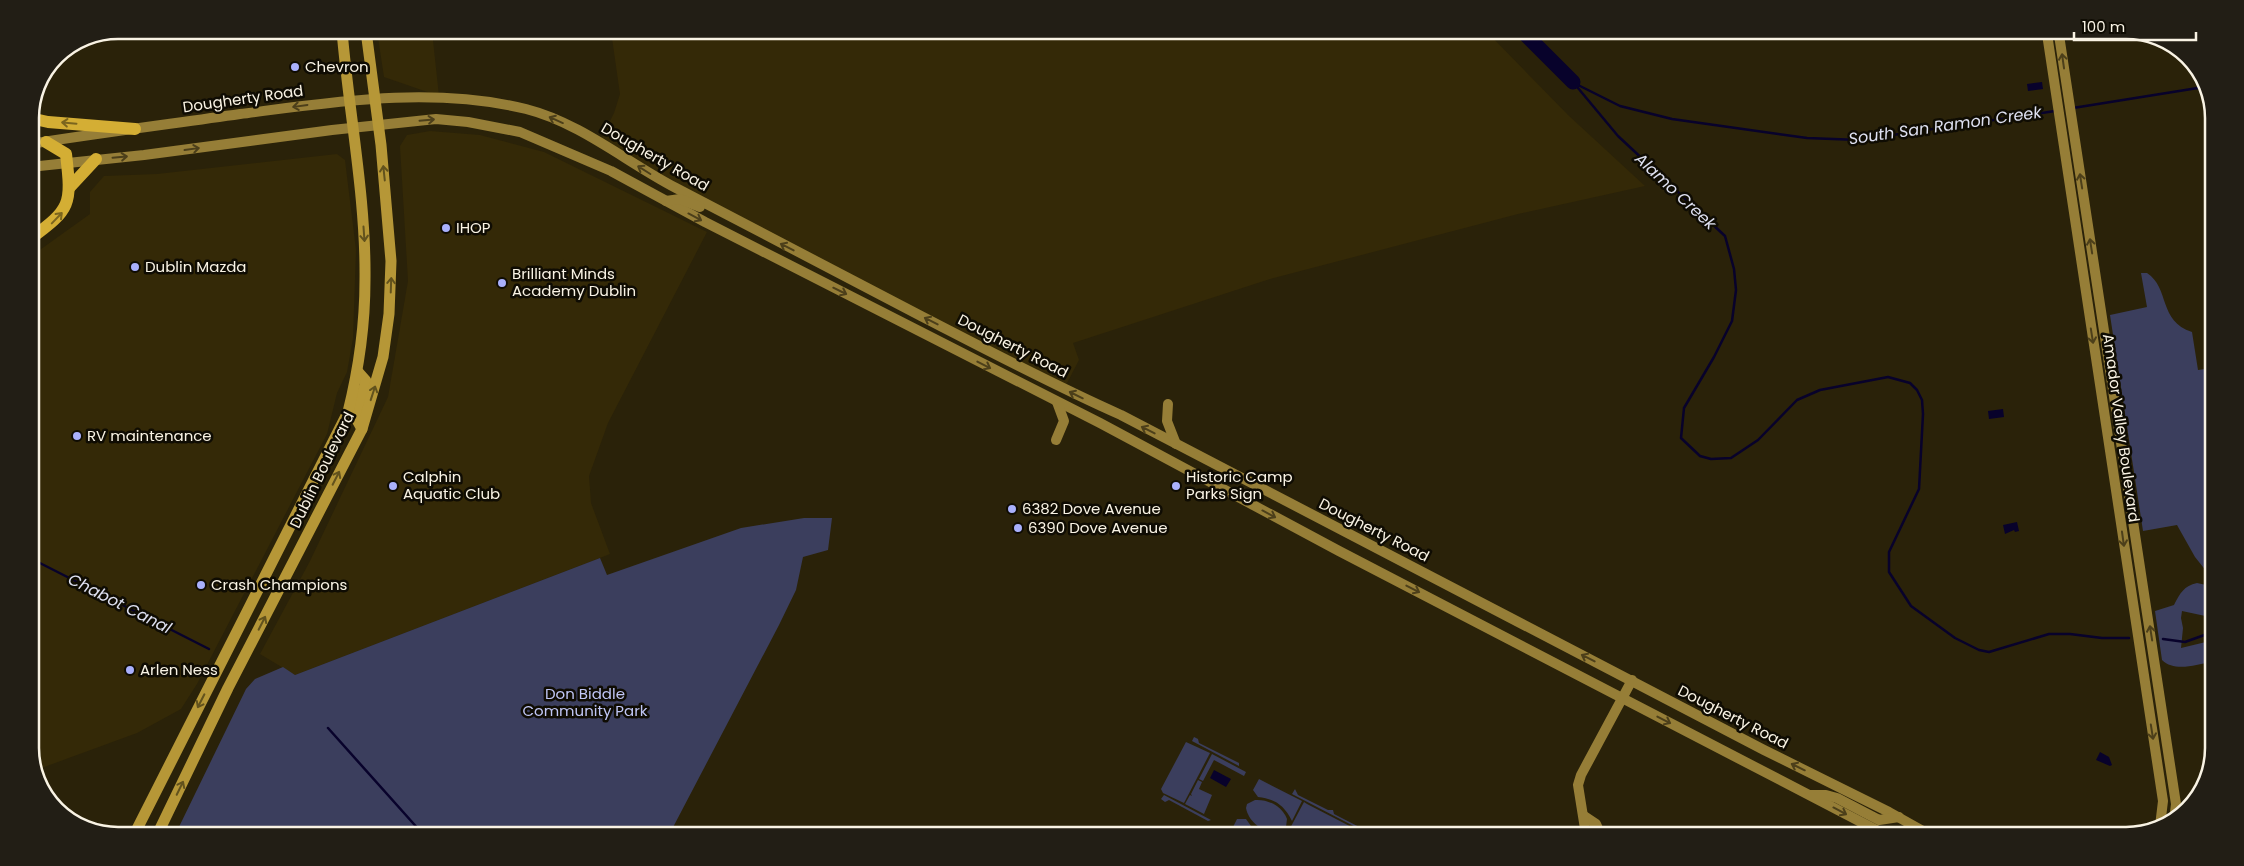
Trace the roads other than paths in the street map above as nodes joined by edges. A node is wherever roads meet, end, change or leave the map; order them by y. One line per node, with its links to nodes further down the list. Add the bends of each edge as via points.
1 (343, 39): 8 (main road, Dublin Boulevard)
2 (367, 39): 7 (main road, Dublin Boulevard)
3 (2048, 39): 6 (main road, Amador Valley Boulevard)
4 (2060, 39): 5 (main road, Amador Valley Boulevard, one-way to 4)
5 (2067, 88): 6 (main road); 33 (main road, Amador Valley Boulevard, one-way to 5)
6 (2054, 90): 36 (main road, Amador Valley Boulevard, one-way to 36, via 2163,801)
7 (374, 99): 8 (main road, Dougherty Road); 10 (main road, Dublin Boulevard); 20 (main road, Dougherty Road, one-way to 7, via 581,131 544,114 496,103 439,96)
8 (349, 101): 11 (main road, Dublin Boulevard); 12 (main road, Dougherty Road, one-way to 12)
9 (39, 120): 12 (highway, one-way to 9)
10 (378, 125): 11 (main road, Dougherty Road); 19 (main road, Dougherty Road, one-way to 19, via 436,119 506,128 590,161); 27 (main road, Dublin Boulevard, one-way to 10, via 383,357 390,305 391,261)
11 (352, 128): 15 (main road, Dougherty Road, one-way to 11); 24 (main road, Dublin Boulevard, one-way to 24, via 364,233 363,330)
12 (135, 129): 13 (main road, Dougherty Road)
13 (46, 142): 14 (main road, Dougherty Road); 16 (highway, via 66,154)
14 (39, 143)
15 (96, 159): 16 (main road, Dougherty Road); 18 (highway)
16 (67, 162): 17 (main road, Dougherty Road); 18 (highway)
17 (39, 165)
18 (70, 187): 21 (highway, one-way to 18, via 60,216 68,204)
19 (666, 201): 20 (main road, via 680,199 697,207); 22 (main road, Dougherty Road, one-way to 22)
20 (712, 208): 23 (main road, Dougherty Road, one-way to 20)
21 (39, 232)
22 (794, 267): 23 (main road, via 805,264 831,277); 25 (main road, Dougherty Road, one-way to 25)
23 (851, 280): 29 (main road, Dougherty Road, one-way to 23)
24 (358, 372): 27 (main road, via 366,380 356,418); 37 (main road, Dublin Boulevard, one-way to 37, via 348,412 338,433)
25 (1057, 402): 28 (main road, via 1064,421); 31 (main road, Dougherty Road, one-way to 31)
26 (1168, 404): 29 (main road, via 1167,421)
27 (362, 429): 38 (main road, Dublin Boulevard, one-way to 27, via 229,686)
28 (1056, 440)
29 (1176, 444): 30 (main road, Dougherty Road, one-way to 29)
30 (1632, 680): 31 (main road); 35 (main road, Dougherty Road, one-way to 30)
31 (1622, 697): 32 (main road, Dougherty Road, one-way to 32); 34 (main road, via 1581,774 1578,785)
32 (1810, 795): 35 (main road, via 1837,798 1879,820); 41 (main road, Dougherty Road, one-way to 41)
33 (2175, 810)
34 (1584, 816): 39 (main road); 40 (main road)
35 (1898, 817): 42 (main road, Dougherty Road)
36 (2161, 819)
37 (138, 827)
38 (161, 827)
39 (1584, 827)
40 (1597, 827)
41 (1871, 827)
42 (1916, 827)

